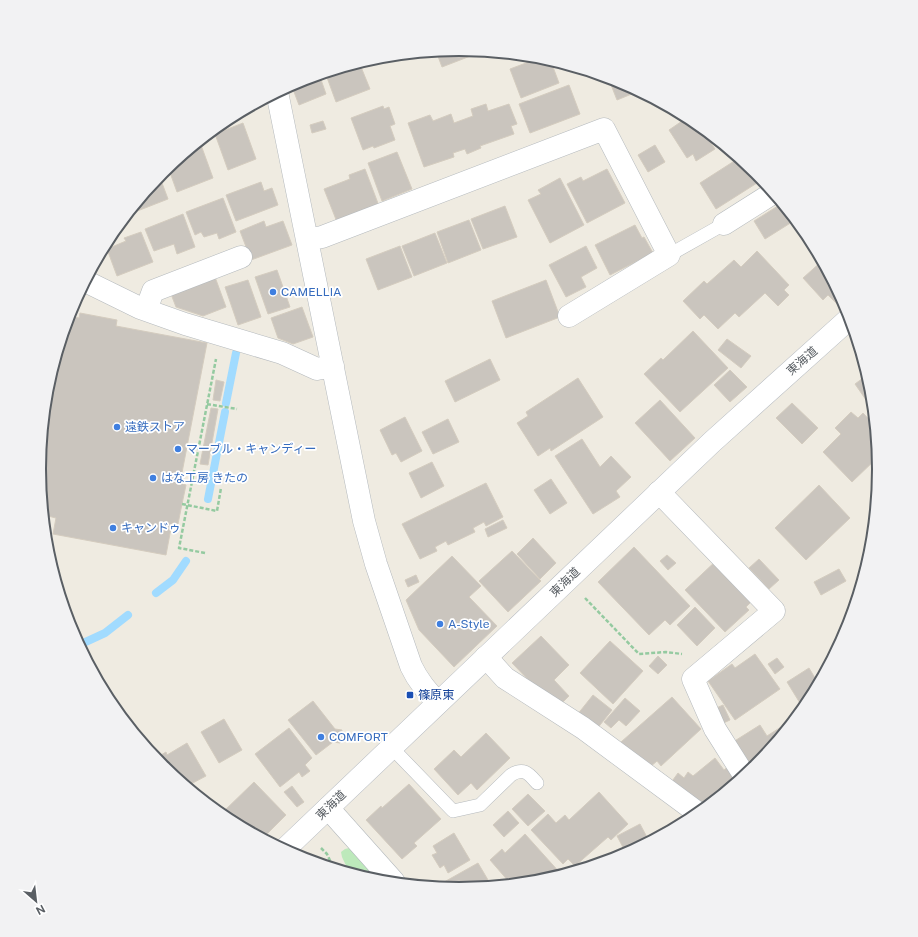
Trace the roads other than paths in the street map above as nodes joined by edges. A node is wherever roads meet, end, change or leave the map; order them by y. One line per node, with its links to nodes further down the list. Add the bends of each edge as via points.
1 (278, 97): 4 (street)
2 (769, 195): 3 (street)
3 (724, 224): 5 (lane)
4 (307, 240): 5 (street, via 322,237 604,129); 11 (street)
5 (669, 254): 9 (street)
6 (241, 257): 8 (street, via 153,291)
7 (90, 283): 8 (street)
8 (146, 310): 11 (street, via 282,352 317,369)
9 (569, 316)
10 (845, 322): 12 (street, 東海道)
11 (333, 366): 14 (street, via 364,521 376,564 411,666 421,684)
12 (659, 492): 13 (street, 東海道); 16 (street, via 774,611 694,679 715,729)
13 (486, 658): 14 (street, 東海道); 19 (street, via 505,678 583,728)
14 (438, 703): 15 (street, 東海道)
15 (392, 748): 17 (lane, via 453,811 480,805 516,772 523,771 529,774); 18 (street, 東海道)
16 (741, 770)
17 (538, 783)
18 (328, 808): 20 (street, 東海道); 21 (street)
19 (692, 809)
20 (289, 845)
21 (388, 876)

